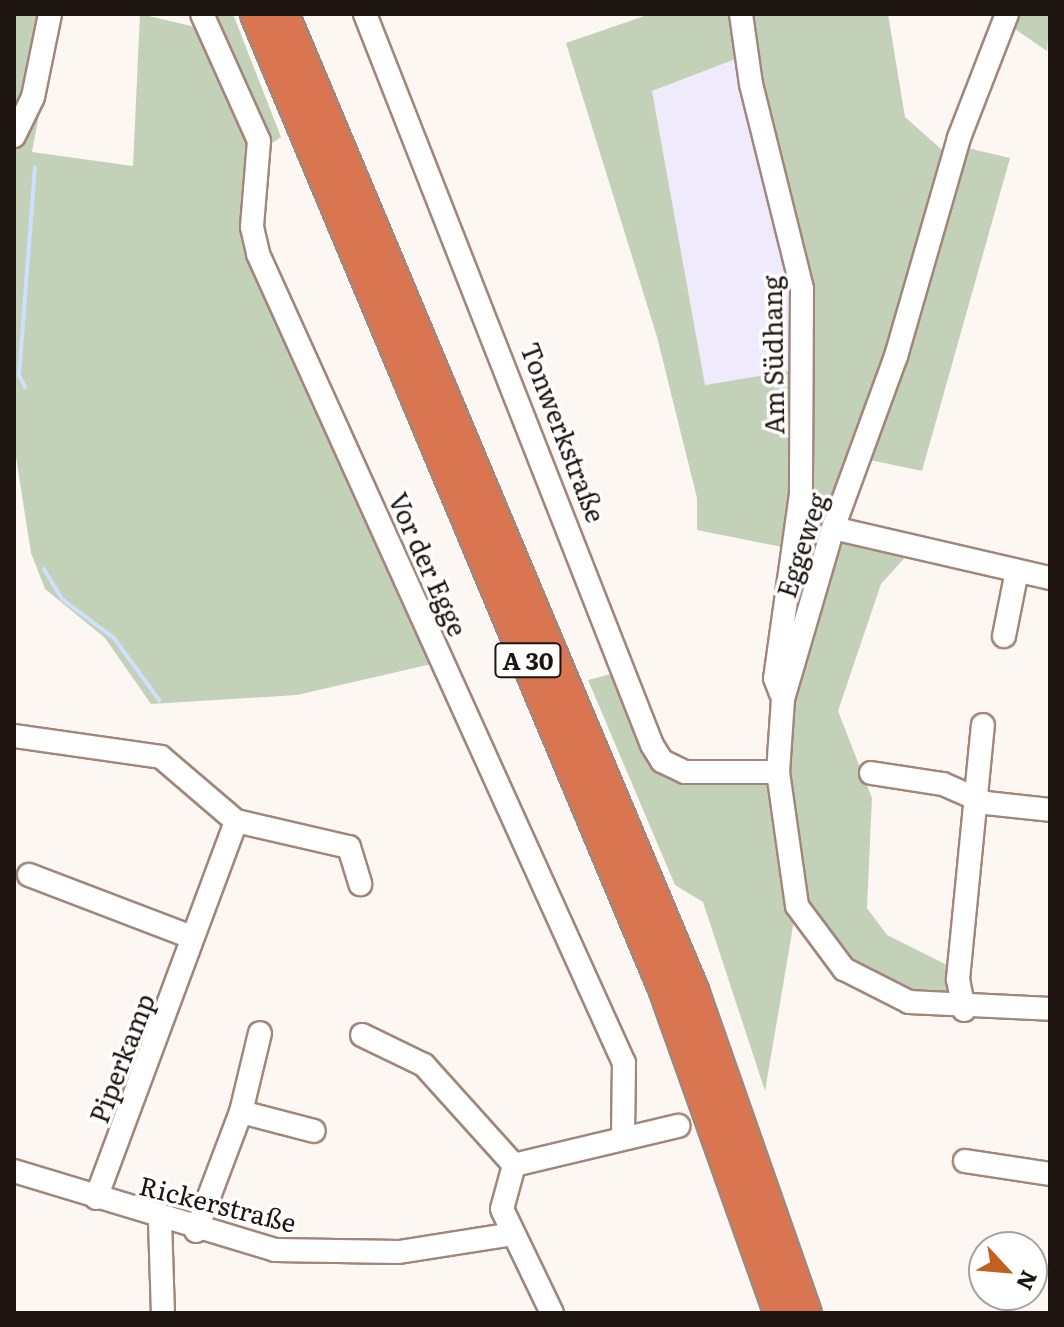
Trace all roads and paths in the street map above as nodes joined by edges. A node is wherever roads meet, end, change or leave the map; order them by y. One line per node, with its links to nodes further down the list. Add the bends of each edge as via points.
1 (50, 14): 8 (street, via 33,97)
2 (202, 14): 31 (street, Vor der Egge, via 259,141 252,227 258,254 624,1063)
3 (257, 14): 42 (highway, A 30, via 665,988)
4 (282, 14): 43 (highway, A 30, via 692,991)
5 (365, 14): 16 (street, Tonwerkstraße, via 501,346 652,745 662,761 685,772)
6 (741, 14): 13 (street, Am Südhang, via 751,84 802,289 801,494 775,678)
7 (1007, 14): 9 (street, Eggeweg, via 959,138 896,356)
8 (14, 136)
9 (833, 528): 10 (street); 13 (street, Eggeweg)
10 (1017, 571): 11 (street); 12 (street)
11 (1050, 578)
12 (1004, 636)
13 (783, 699): 16 (street, Eggeweg)
14 (983, 725): 18 (street)
15 (14, 736): 20 (street, via 161,757)
16 (778, 772): 25 (street, Eggeweg, via 781,836 810,929 844,969 909,1002)
17 (871, 773): 18 (street, via 943,784)
18 (977, 797): 19 (street); 25 (street, via 958,979)
19 (1050, 810)
20 (236, 821): 22 (street, via 349,847); 23 (street, Piperkamp)
21 (29, 875): 23 (street)
22 (360, 884)
23 (191, 937): 36 (street, Piperkamp)
24 (1050, 1009): 25 (street, Eggeweg)
25 (964, 1010)
26 (260, 1033): 28 (street)
27 (362, 1035): 33 (street, via 424,1065)
28 (241, 1112): 30 (street); 38 (street)
29 (678, 1126): 31 (street)
30 (314, 1131)
31 (623, 1134): 33 (street)
32 (965, 1161): 35 (street)
33 (514, 1165): 39 (street, via 502,1209)
34 (14, 1171): 36 (street, Rickerstraße)
35 (1050, 1174)
36 (96, 1198): 37 (street, Rickerstraße)
37 (160, 1220): 38 (street, Rickerstraße); 40 (street)
38 (196, 1231): 39 (street, Rickerstraße, via 275,1250 353,1255)
39 (508, 1235): 41 (street)
40 (163, 1313)
41 (552, 1313)
42 (781, 1313)
43 (805, 1313)

